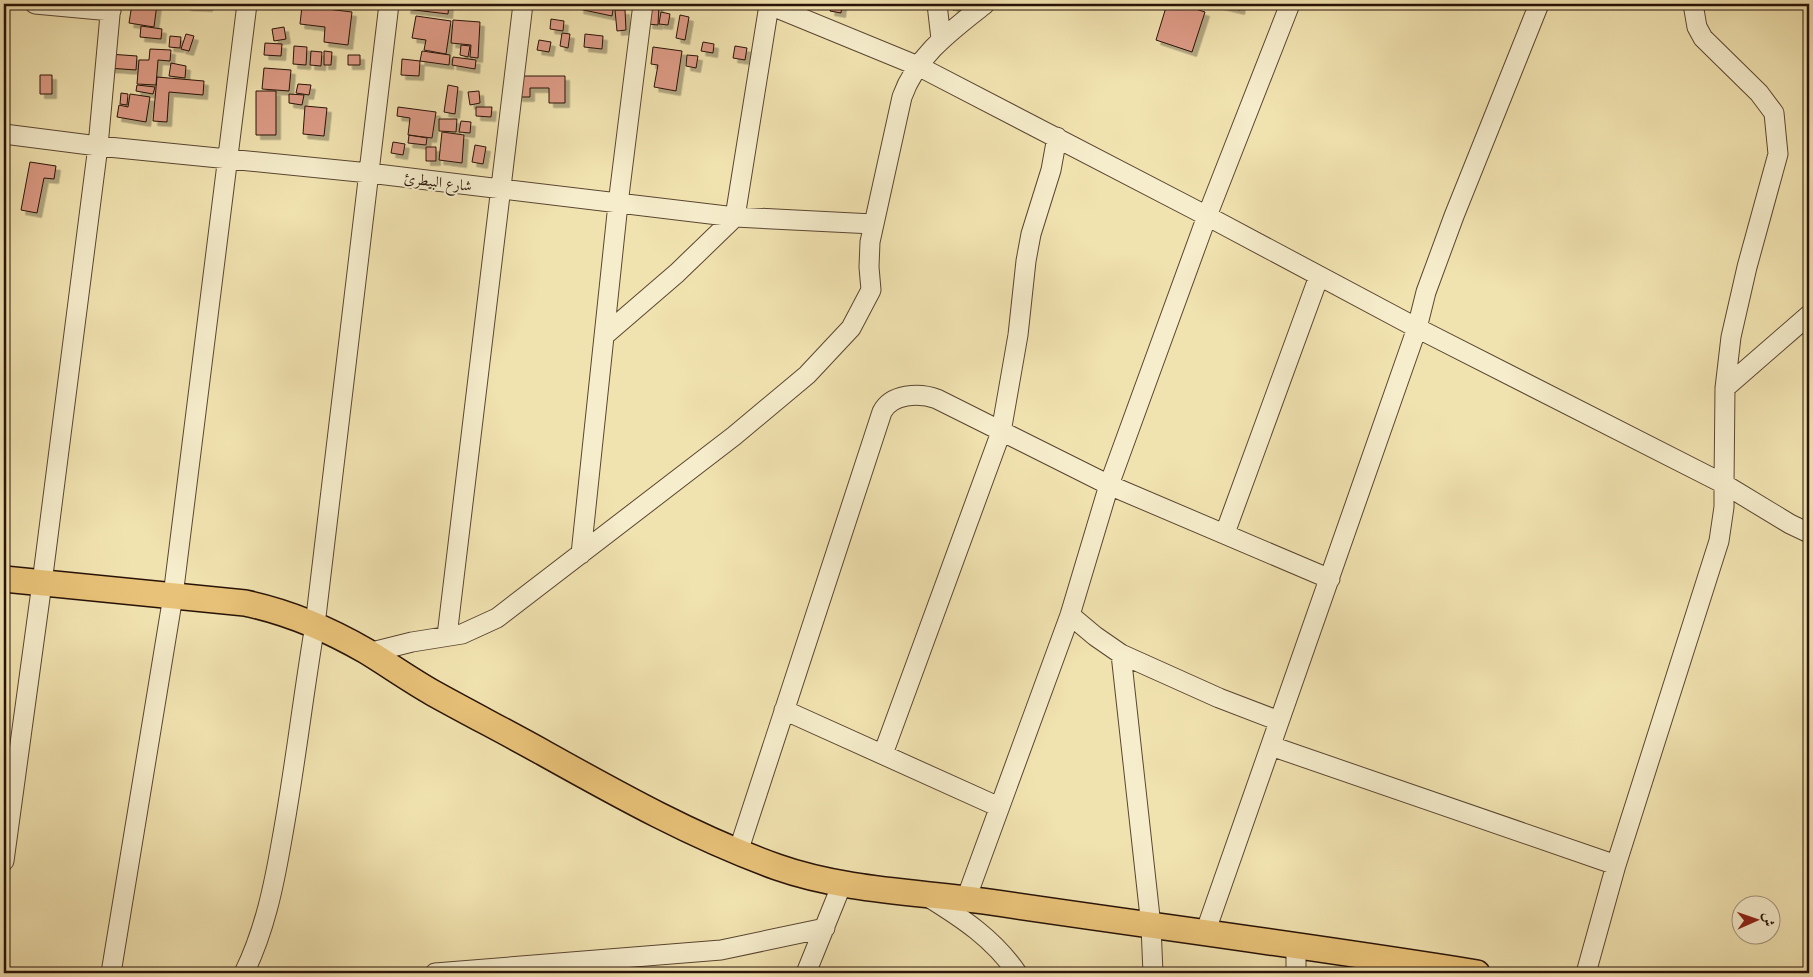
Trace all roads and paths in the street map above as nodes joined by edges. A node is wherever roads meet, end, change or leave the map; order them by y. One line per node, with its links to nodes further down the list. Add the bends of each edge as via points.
1 (36, 4): 12 (street)
2 (247, 4): 19 (street)
3 (389, 4): 20 (street)
4 (524, 4): 21 (street)
5 (643, 4): 22 (street)
6 (768, 4): 13 (street); 24 (street)
7 (938, 4): 14 (street)
8 (985, 4): 14 (street)
9 (1290, 4): 23 (street)
10 (1539, 4): 28 (street, via 1454,216 1426,292)
11 (1693, 4): 30 (street, via 1697,27 1704,38 1759,93 1774,113 1778,137 1778,154 1766,206 1747,267 1731,337)
12 (111, 7): 18 (street)
13 (812, 13): 15 (street)
14 (941, 39): 15 (street)
15 (918, 66): 17 (street); 25 (street, via 902,97)
16 (4, 134): 18 (street, شارع البيطرئ)
17 (1057, 137): 23 (street); 31 (street, via 1051,170 1031,234)
18 (98, 146): 19 (street, شارع البيطرئ); 39 (street)
19 (226, 159): 20 (street, شارع البيطرئ); 40 (street)
20 (369, 173): 21 (street, شارع البيطرئ); 42 (street)
21 (502, 190): 22 (street, شارع البيطرئ); 43 (street)
22 (618, 204): 24 (street, شارع البيطرئ); 29 (street)
23 (1207, 216): 26 (street); 33 (street)
24 (735, 217): 25 (street, شارع البيطرئ); 29 (street)
25 (873, 224): 36 (street, via 869,259 871,290 844,336 807,375 734,436)
26 (1319, 276): 28 (street); 35 (street)
27 (1809, 315): 30 (street)
28 (1417, 328): 32 (street); 38 (street)
29 (605, 335): 36 (street)
30 (1725, 388): 32 (street)
31 (1001, 432): 33 (street); 46 (street, via 932,397 919,395 896,399 885,406); 49 (street)
32 (1724, 484): 34 (street); 53 (street, via 1719,541)
33 (1109, 485): 35 (street); 41 (street)
34 (1809, 532)
35 (1225, 533): 38 (street)
36 (581, 554): 43 (street, via 497,618 473,630)
37 (4, 579): 39 (main road)
38 (1330, 579): 47 (street)
39 (42, 584): 40 (main road); 52 (street)
40 (172, 596): 42 (main road, via 245,602); 62 (street)
41 (1070, 615): 45 (street); 50 (street)
42 (315, 625): 44 (main road); 63 (street, via 272,892 258,941)
43 (446, 636): 44 (street)
44 (368, 652): 51 (main road, via 437,696 632,803)
45 (1121, 654): 47 (street); 57 (street)
46 (784, 710): 49 (street); 51 (street)
47 (1279, 721): 48 (street)
48 (1271, 746): 53 (street); 59 (street)
49 (883, 754): 50 (street)
50 (999, 807): 56 (street)
51 (738, 852): 54 (main road, via 800,874)
52 (4, 861)
53 (1616, 865): 70 (street)
54 (842, 884): 55 (main road); 58 (street)
55 (922, 893): 56 (main road); 66 (street, via 974,927)
56 (966, 899): 57 (main road)
57 (1151, 926): 59 (main road); 67 (street)
58 (825, 928): 64 (street, via 721,950); 65 (street)
59 (1205, 933): 60 (main road)
60 (1296, 946): 61 (main road); 68 (street)
61 (1437, 970): 69 (main road)
62 (111, 973)
63 (244, 973)
64 (435, 973)
65 (806, 973)
66 (1017, 973)
67 (1153, 973)
68 (1296, 973)
69 (1477, 973)
70 (1586, 973)

